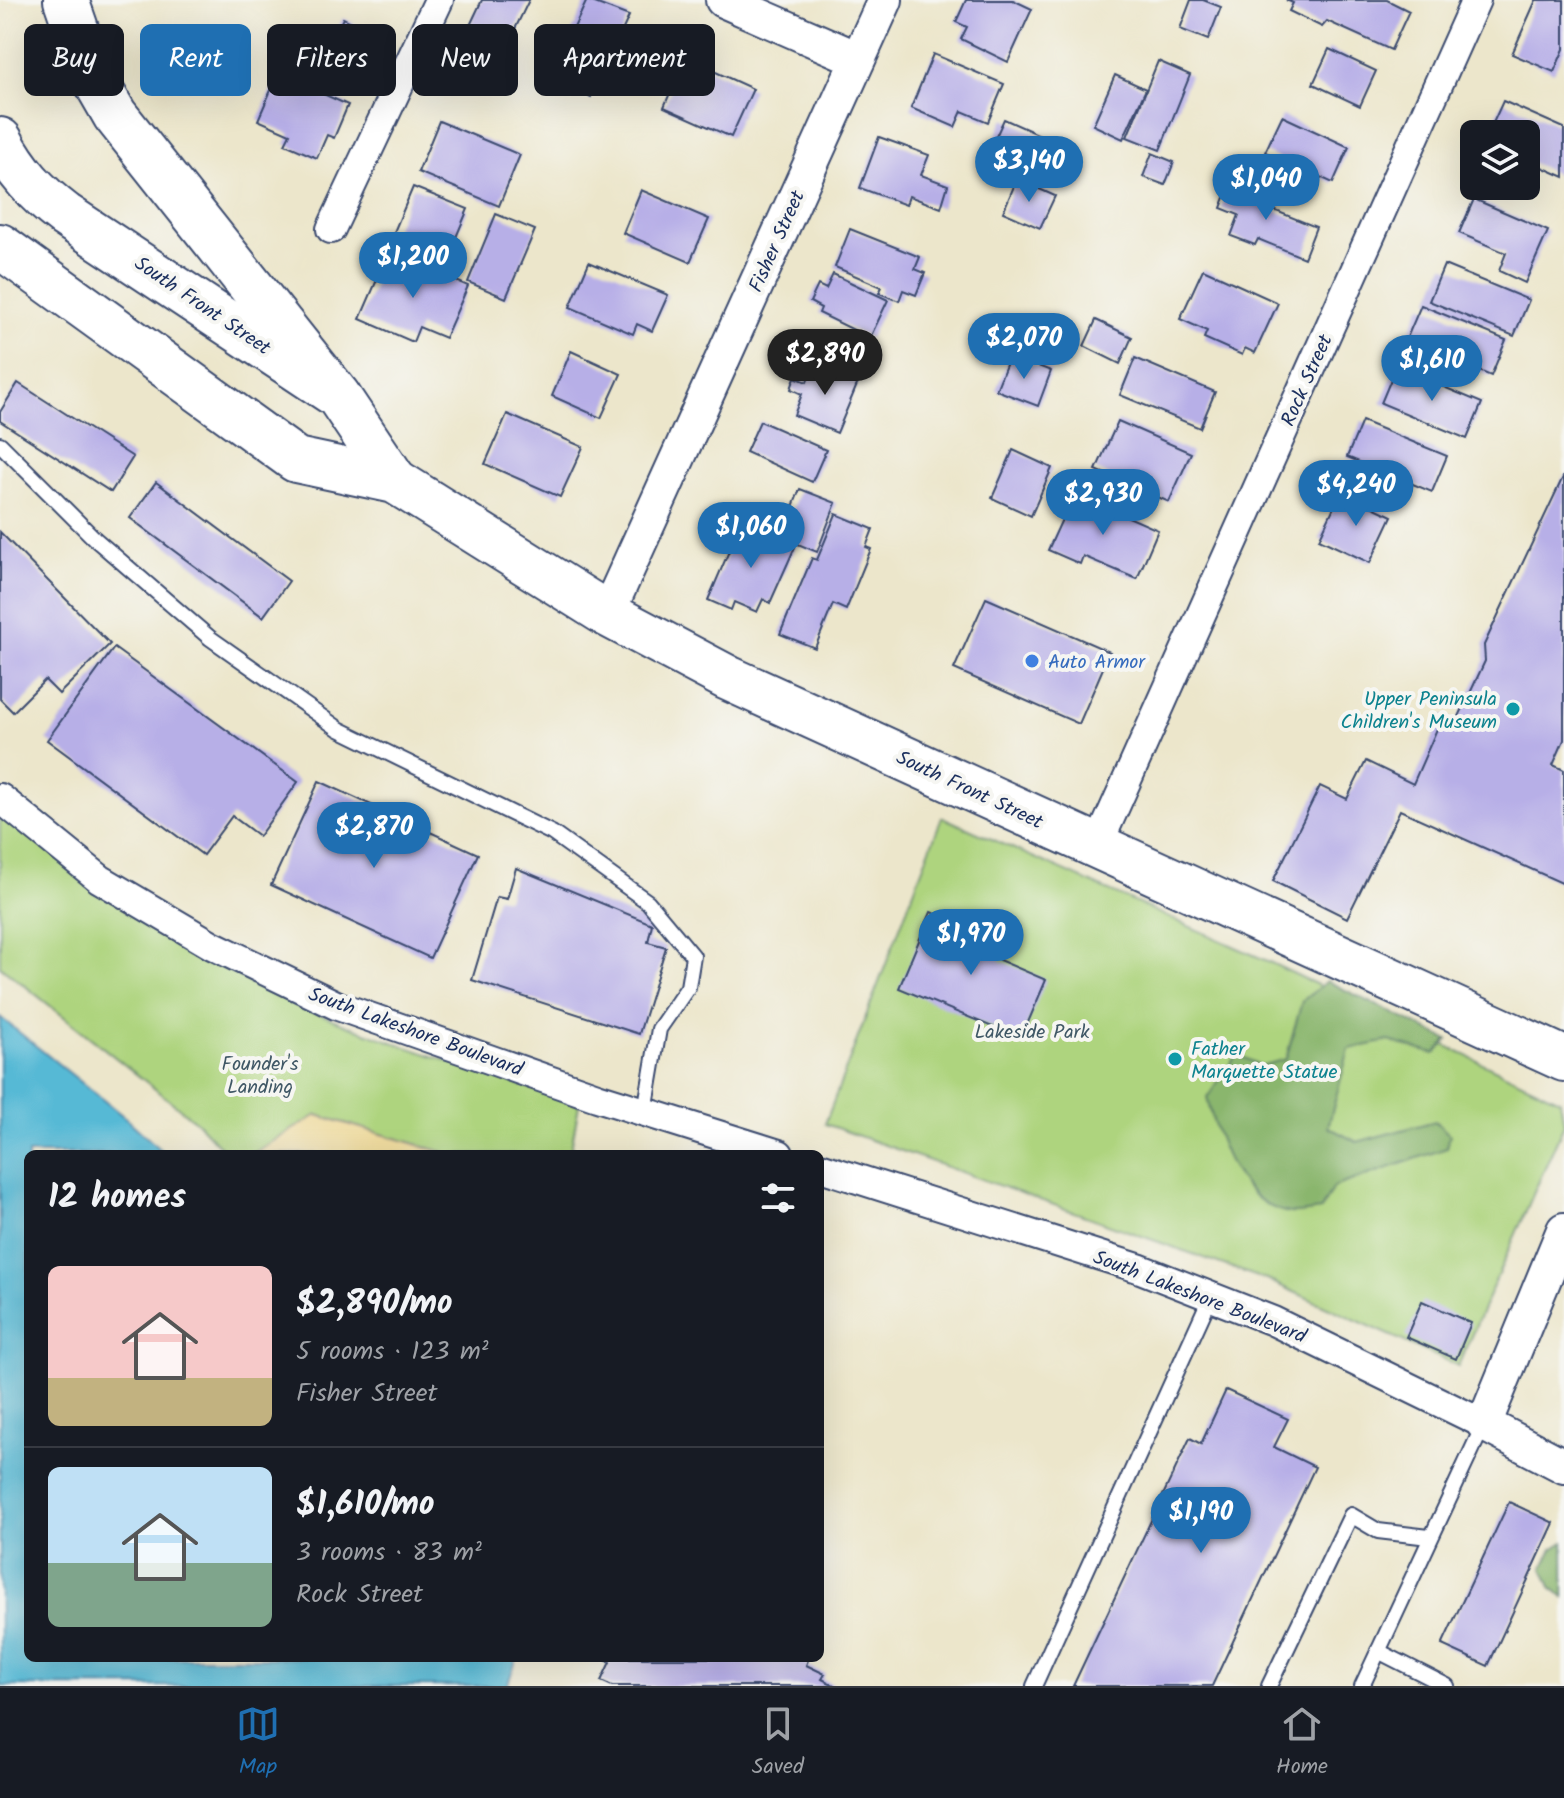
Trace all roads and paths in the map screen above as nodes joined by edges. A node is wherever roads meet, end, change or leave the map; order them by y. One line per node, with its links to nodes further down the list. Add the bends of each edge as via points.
1 (66, 0): 10 (main road, via 92,75 115,115)
2 (439, 0): 8 (street)
3 (723, 0): 6 (street)
4 (885, 0): 6 (street, Fisher Street)
5 (1476, 0): 15 (street, Rock Street)
6 (858, 59): 13 (street, Fisher Street)
7 (0, 140): 10 (main road, South Front Street, via 37,194)
8 (331, 229)
9 (0, 246): 12 (main road, South Front Street, via 296,460)
10 (338, 396): 12 (main road, South Front Street)
11 (0, 444): 17 (lane, via 95,539 210,638 339,729 552,833 648,902 693,956 688,987 659,1029)
12 (395, 481): 13 (main road, South Front Street)
13 (607, 614): 15 (main road, South Front Street, via 728,678)
14 (0, 798): 17 (street, South Lakeshore Boulevard, via 100,879 212,945 338,1006)
15 (1097, 847): 16 (main road, South Front Street)
16 (1564, 1059)
17 (645, 1111): 18 (street, South Lakeshore Boulevard)
18 (767, 1150)
19 (824, 1168): 21 (street, South Lakeshore Boulevard)
20 (1564, 1230): 22 (street)
21 (1211, 1296): 22 (street, South Lakeshore Boulevard); 26 (lane)
22 (1484, 1424): 23 (street, South Lakeshore Boulevard); 24 (lane)
23 (1564, 1466)
24 (1429, 1537): 25 (lane); 27 (lane, via 1378,1531 1351,1515)
25 (1378, 1651): 28 (lane); 29 (lane)
26 (1034, 1686)
27 (1269, 1686)
28 (1362, 1686)
29 (1447, 1686)

